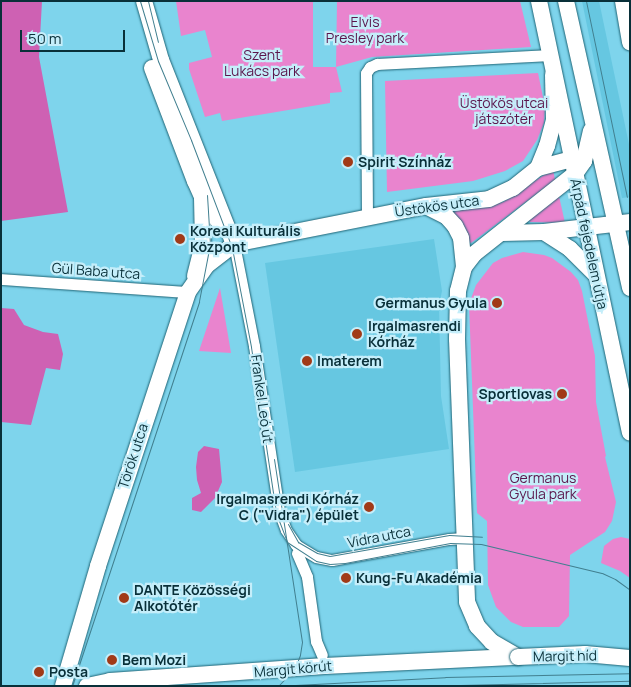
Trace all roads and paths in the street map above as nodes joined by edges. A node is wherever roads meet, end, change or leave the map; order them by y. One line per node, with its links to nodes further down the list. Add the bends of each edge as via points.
1 (144, 1): 5 (main road, Frankel Leó út)
2 (538, 1): 7 (main road, Árpád fejedelem útja)
3 (566, 1): 9 (main road)
4 (622, 3): 6 (main road)
5 (152, 35): 13 (main road, Frankel Leó út, via 151,64); 20 (main road, Frankel Leó út)
6 (630, 42)
7 (550, 55): 8 (main road, Árpád fejedelem útja); 15 (street, via 376,64 370,67 366,73)
8 (553, 75): 10 (main road, Árpád fejedelem útja); 11 (main road, via 552,128)
9 (592, 122): 10 (main road, via 589,148); 12 (main road)
10 (577, 164): 11 (main road); 12 (main road); 17 (main road, Árpád fejedelem útja); 19 (main road)
11 (538, 168): 14 (main road, Üstökös utca, via 513,188 489,199)
12 (608, 190): 16 (main road)
13 (202, 197): 20 (main road, Frankel Leó út); 25 (main road, Frankel Leó út, via 203,245 199,266)
14 (426, 206): 15 (main road, Üstökös utca); 21 (main road, via 446,216 455,226 461,238)
15 (367, 217): 20 (main road, Üstökös utca)
16 (623, 223): 17 (main road); 24 (main road)
17 (586, 228): 18 (main road); 22 (main road, Árpád fejedelem útja)
18 (544, 232): 19 (main road); 22 (main road, via 570,249)
19 (502, 233): 21 (main road, via 474,254)
20 (234, 244): 25 (main road, Török utca, via 206,266); 28 (street, Frankel Leó út, via 254,346 279,510)
21 (464, 267): 27 (main road, via 458,291 457,339)
22 (597, 276): 26 (main road, Árpád fejedelem útja)
23 (1, 279): 25 (street, Gül Baba utca)
24 (630, 288)
25 (188, 292): 32 (main road, Török utca, via 98,566)
26 (630, 433)
27 (464, 538): 28 (street, Vidra utca, via 339,560); 29 (main road, via 467,602 477,626)
28 (299, 551): 30 (street, Frankel Leó út, via 307,577 316,641)
29 (498, 652): 31 (main road, Margit híd, bridge, via 518,657 585,654); 33 (main road, Margit körút, via 110,681)
30 (322, 655)
31 (630, 658)
32 (63, 686)
33 (87, 686)

